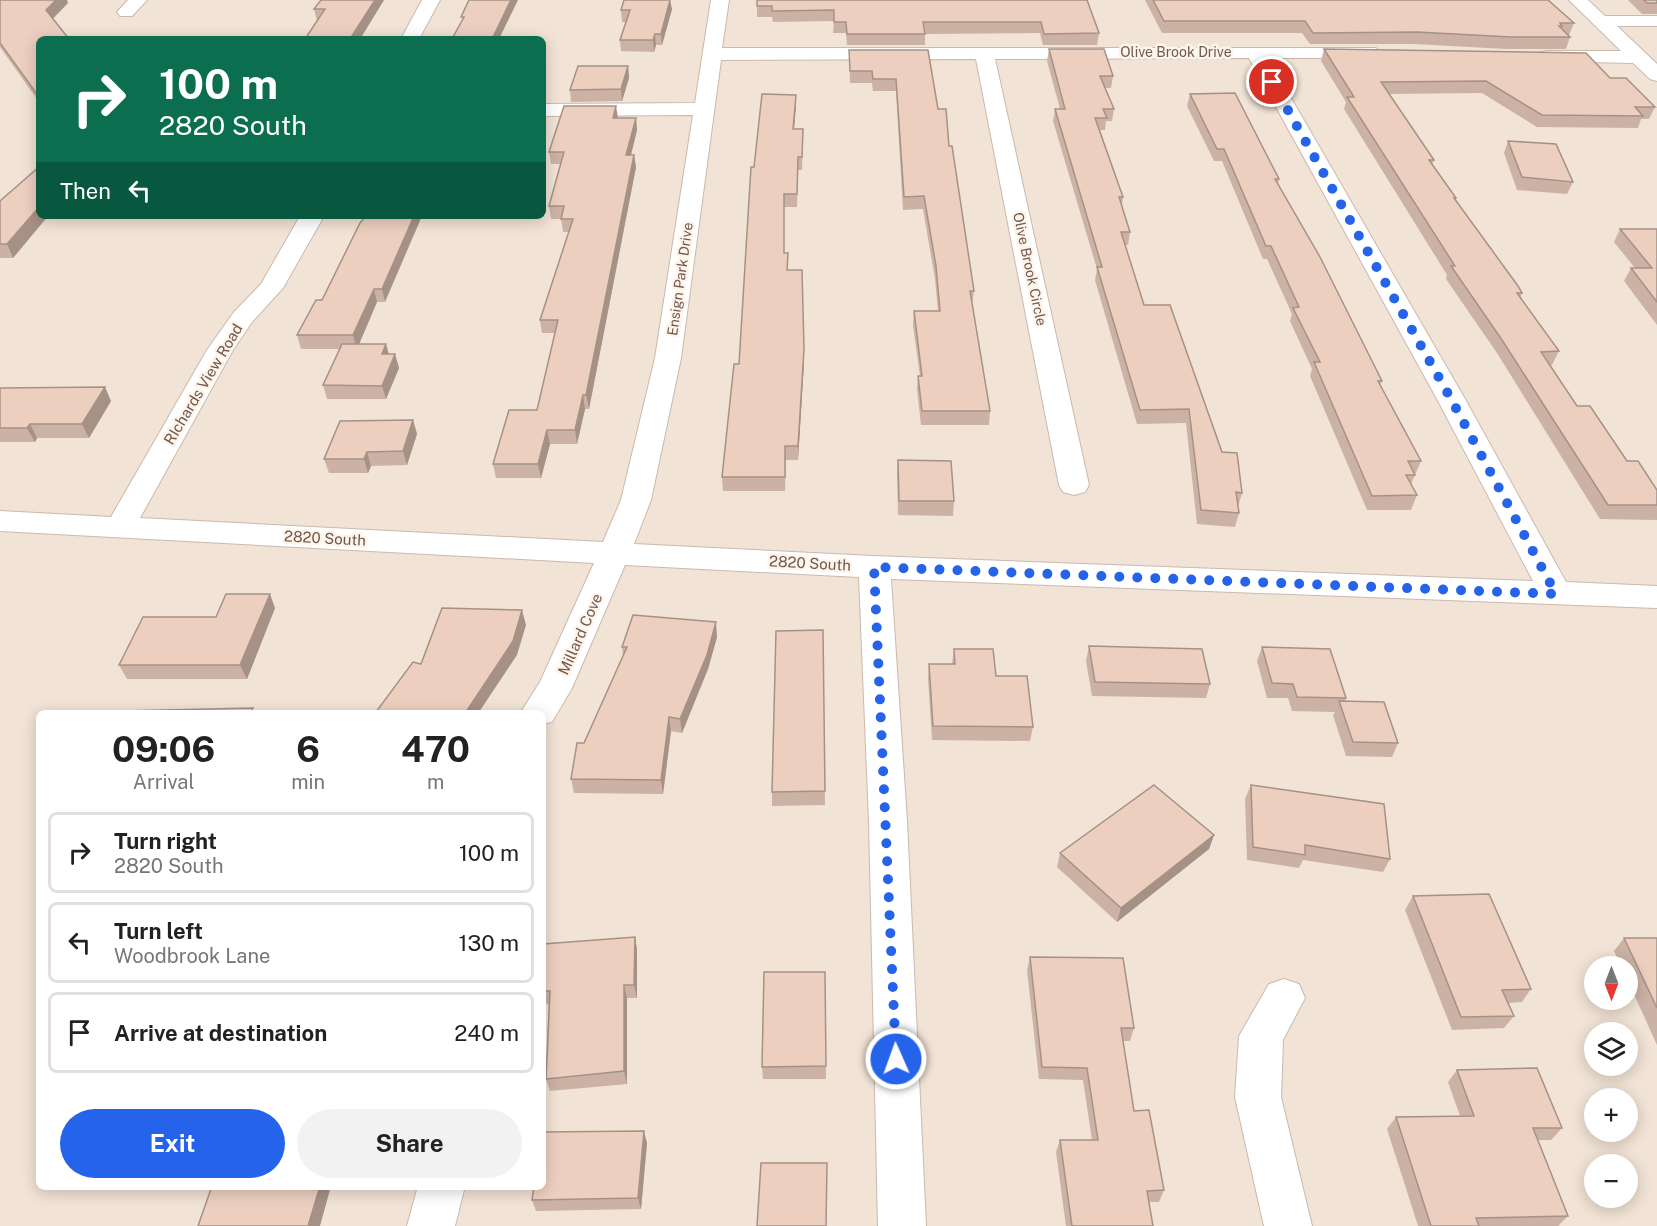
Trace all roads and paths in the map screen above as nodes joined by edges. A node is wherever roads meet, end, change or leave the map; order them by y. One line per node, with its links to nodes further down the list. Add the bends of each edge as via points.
1 (431, 0): 6 (street)
2 (720, 0): 10 (street, Ensign Park Drive)
3 (1578, 0): 4 (street)
4 (1600, 21): 5 (street); 12 (street)
5 (1657, 21)
6 (412, 36)
7 (1255, 52): 8 (street, Olive Brook Drive); 9 (street, Olive Brook Drive); 22 (street)
8 (1391, 52)
9 (984, 53): 10 (street, Olive Brook Drive); 17 (street, Olive Brook Circle)
10 (714, 54): 14 (street, Ensign Park Drive)
11 (1530, 57): 12 (street)
12 (1637, 57): 13 (street)
13 (1657, 75)
14 (704, 109): 15 (street); 20 (street, Ensign Park Drive, via 666,368 636,500)
15 (546, 110)
16 (310, 219): 19 (street, RIchards View Road, via 271,288 243,317 220,350)
17 (1074, 485)
18 (0, 522): 19 (street, 2820 South)
19 (120, 527): 20 (street, 2820 South)
20 (616, 553): 21 (street, 2820 South); 24 (street, Millard Cove, via 555,688)
21 (874, 567): 22 (street, 2820 South); 28 (street, via 888,821)
22 (1556, 594): 23 (street, 2820 South)
23 (1657, 597)
24 (540, 710)
25 (1284, 998): 29 (street, via 1261,1036 1258,1096)
26 (441, 1190): 27 (street)
27 (431, 1226)
28 (902, 1226)
29 (1288, 1226)

